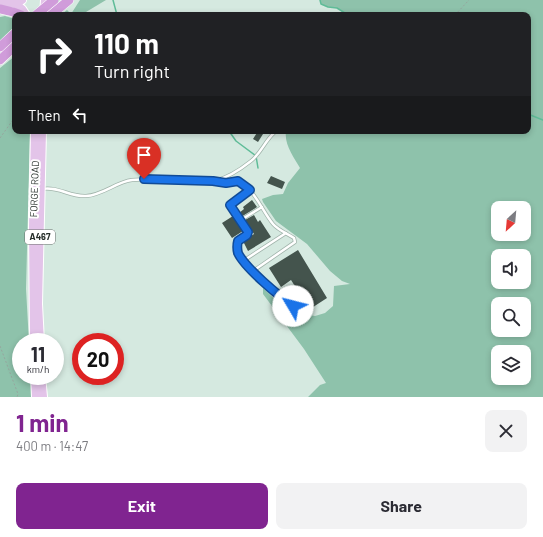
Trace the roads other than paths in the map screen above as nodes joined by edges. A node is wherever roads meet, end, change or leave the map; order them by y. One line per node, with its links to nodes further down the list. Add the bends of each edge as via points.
1 (45, 0): 9 (main road)
2 (54, 0): 8 (highway, bridge)
3 (16, 1): 5 (highway); 7 (main road)
4 (66, 2): 10 (highway)
5 (0, 7): 6 (highway)
6 (13, 12)
7 (24, 12)
8 (40, 12)
9 (44, 12)
10 (54, 12)
11 (12, 37): 12 (highway)
12 (0, 47)
13 (12, 49): 14 (highway)
14 (0, 60)
15 (35, 134): 27 (main road, FORGE ROAD / A467, via 32,227)
16 (42, 134): 19 (main road, FORGE ROAD / A467)
17 (272, 134): 18 (lane, via 260,153 252,160 239,170)
18 (213, 181): 19 (lane, via 130,180 90,196 75,195 55,188); 20 (lane, via 238,181)
19 (40, 190): 28 (main road, FORGE ROAD / A467)
20 (250, 190): 21 (lane); 24 (lane, via 230,205 248,232 238,241 237,247)
21 (262, 206): 22 (lane); 23 (lane, via 273,225)
22 (244, 218)
23 (286, 233): 24 (lane); 25 (lane, via 294,238 295,242)
24 (244, 261): 25 (lane)
25 (253, 271): 26 (lane, via 293,306)
26 (308, 311)
27 (34, 333)
28 (40, 333)
29 (35, 385): 31 (main road)
30 (42, 385): 32 (main road)
31 (36, 397)
32 (43, 397)

